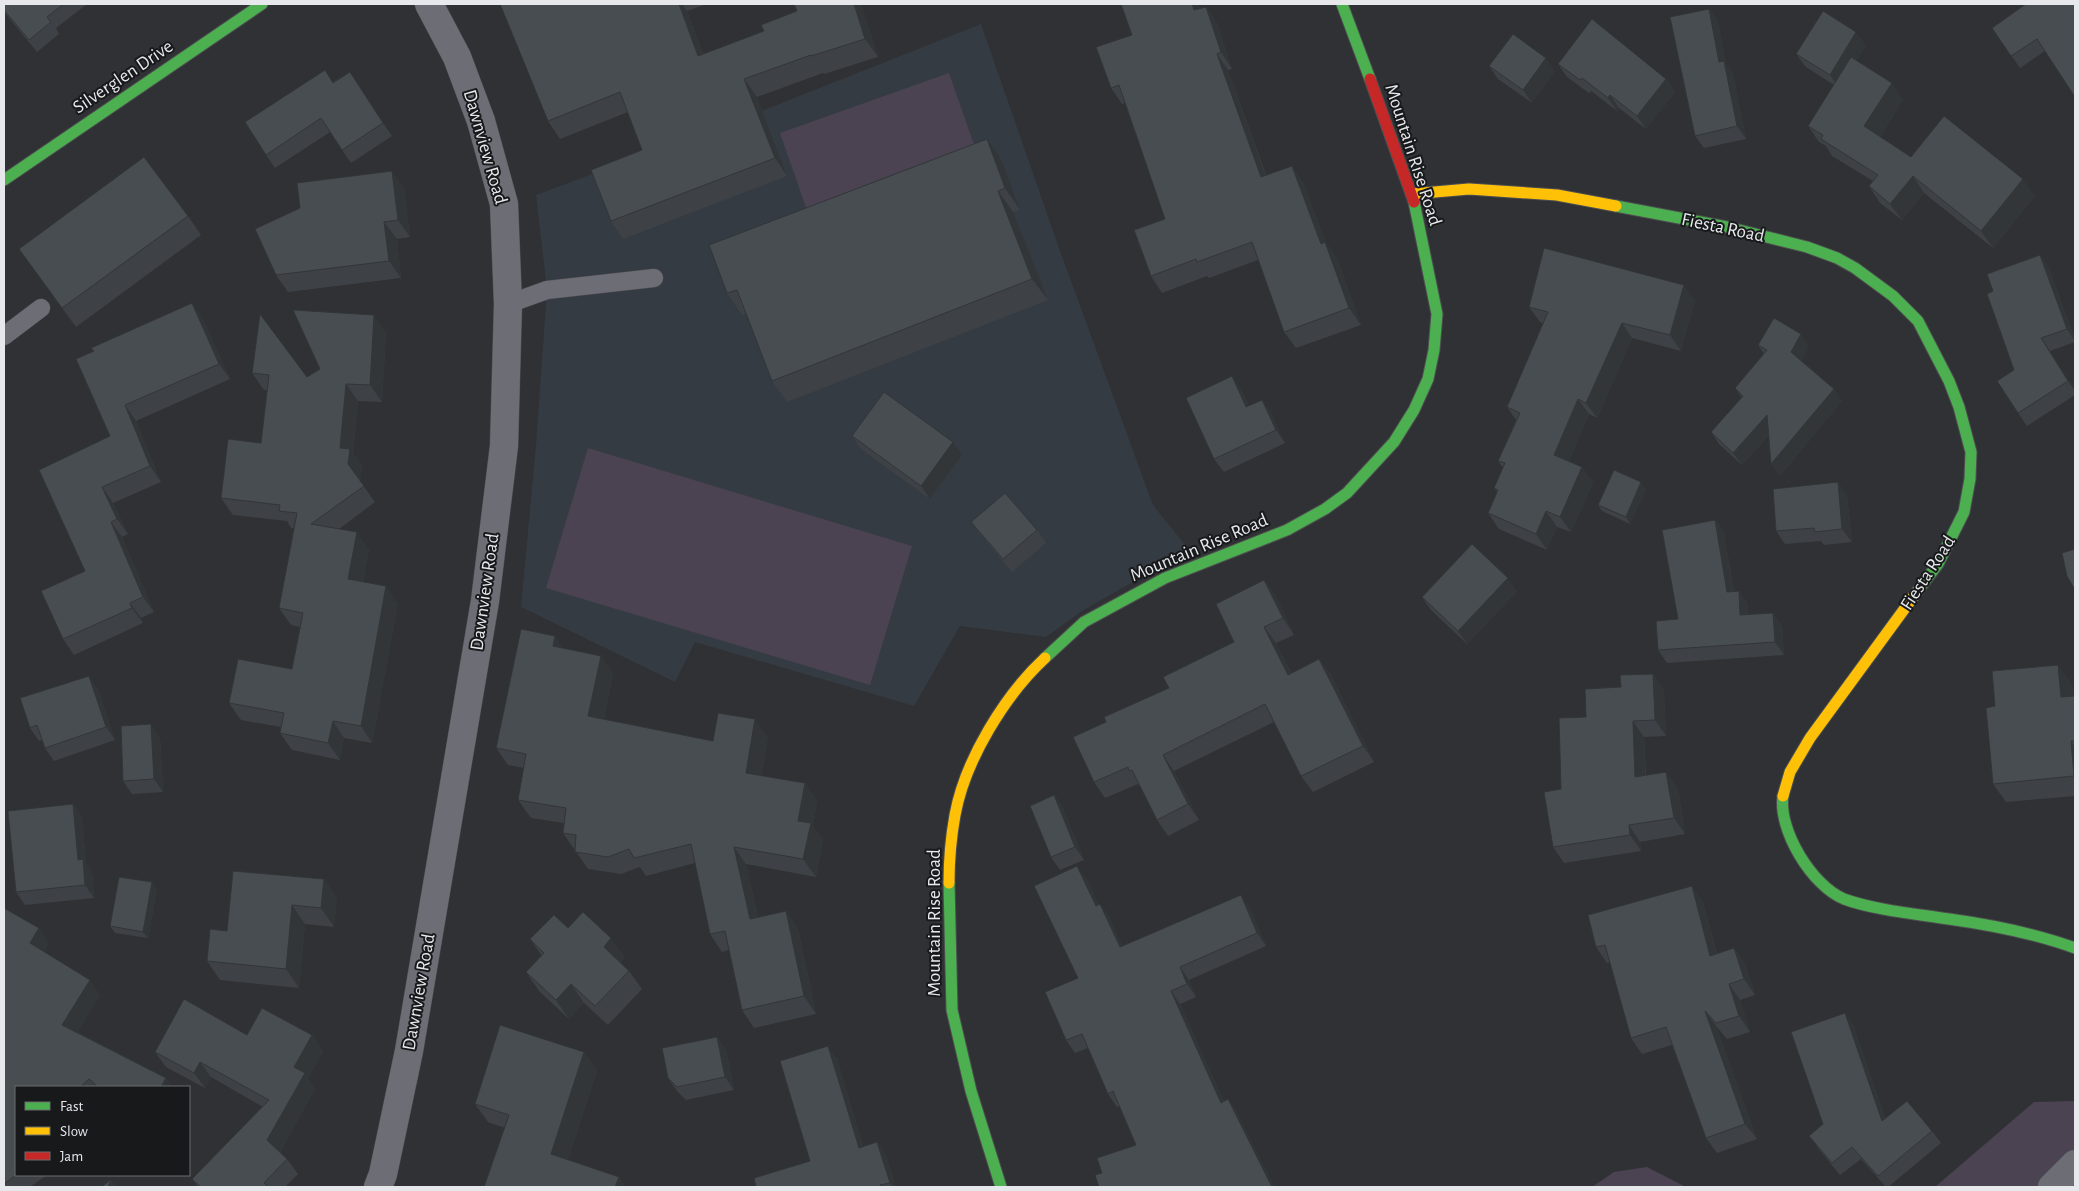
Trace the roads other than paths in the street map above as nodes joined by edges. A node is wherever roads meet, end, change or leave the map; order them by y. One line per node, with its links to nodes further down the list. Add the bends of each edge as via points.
1 (262, 4): 4 (street, Silverglen Drive)
2 (429, 4): 7 (street, Dawnview Road, via 457,57 481,121 504,204)
3 (1342, 4): 5 (street, Mountain Rise Road)
4 (4, 180)
5 (1412, 194): 10 (street, Fiesta Road, via 1469,188 1557,195 1727,227 1836,258 1894,296 1918,322 1948,380 1972,452 1964,512 1938,564 1797,759 1784,786 1783,808 1788,834 1806,863 1841,897 1886,910 2044,936); 13 (street, Mountain Rise Road, via 1437,314 1428,379 1394,442 1348,493 1325,509 1287,530 1165,578 1084,622 1030,672 1012,694 966,776 955,813 950,848 948,897 952,1010 971,1091)
6 (654, 278): 7 (lane, via 547,290)
7 (508, 304): 12 (street, Dawnview Road, via 504,446 485,601 410,1051)
8 (41, 308): 9 (lane)
9 (4, 336)
10 (2075, 948)
11 (2075, 1164): 14 (street)
12 (378, 1187)
13 (1002, 1187)
14 (2052, 1187)

